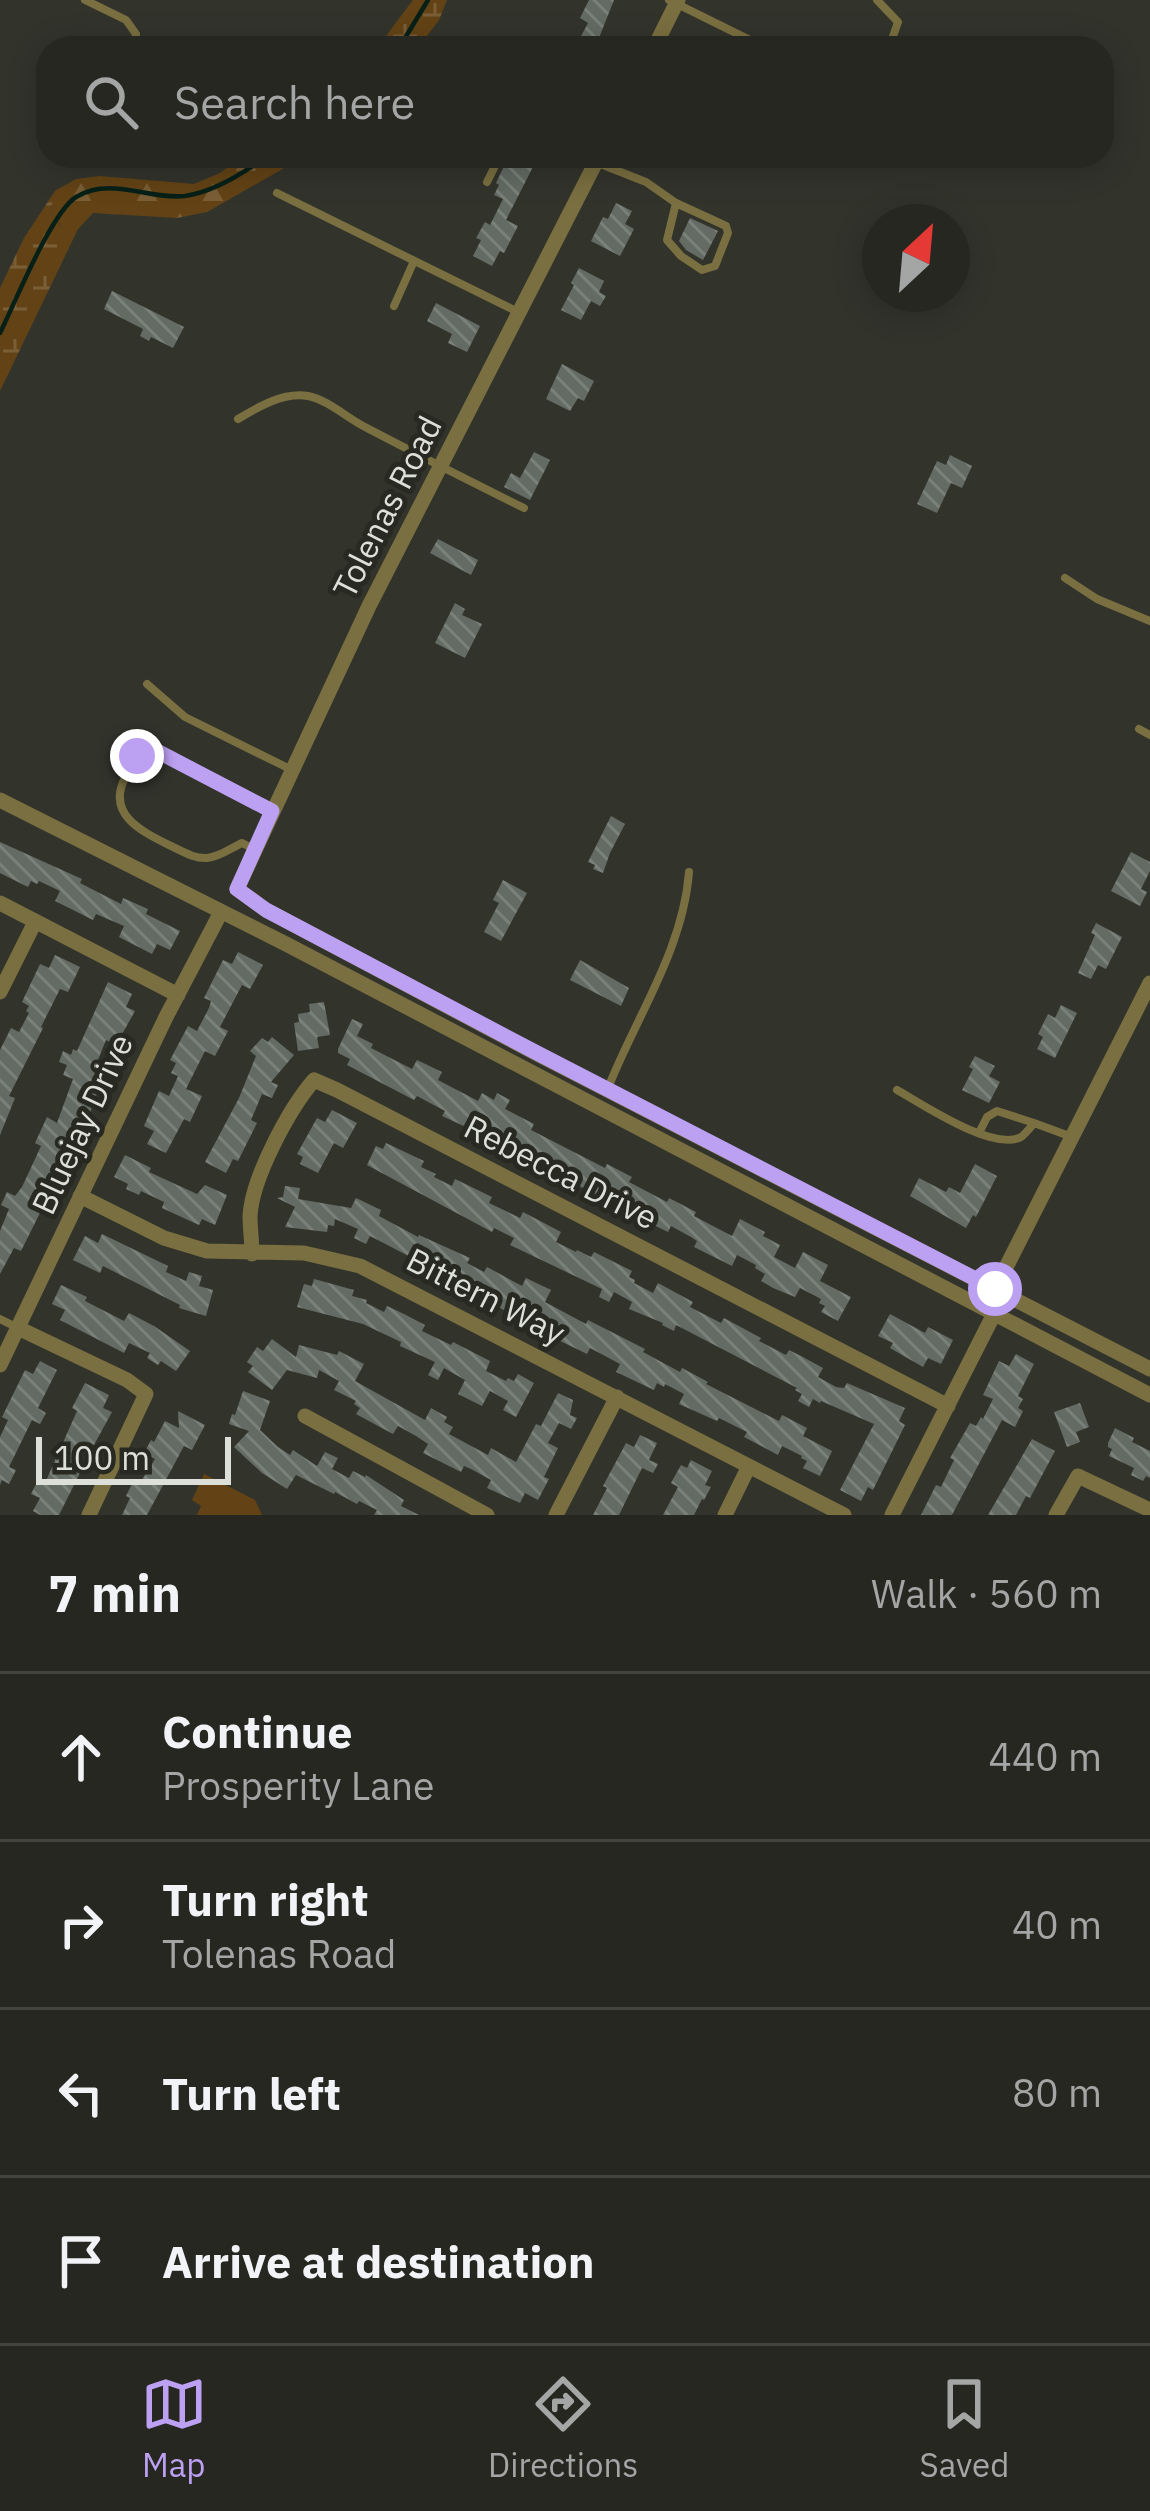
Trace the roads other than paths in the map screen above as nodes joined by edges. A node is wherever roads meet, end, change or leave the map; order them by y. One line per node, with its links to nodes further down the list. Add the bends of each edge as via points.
1 (85, 0): 4 (lane, via 126,20)
2 (877, 0): 7 (lane, via 898,22)
3 (674, 1): 5 (street); 6 (lane)
4 (136, 36)
5 (659, 36)
6 (743, 36)
7 (893, 36)
8 (494, 168): 11 (lane)
9 (588, 168): 16 (street, Tolenas Road)
10 (613, 168): 13 (lane)
11 (487, 182)
12 (277, 193): 14 (lane)
13 (676, 202): 13 (lane, via 726,226 715,266 702,270 668,240)
14 (414, 261): 15 (lane); 16 (lane)
15 (394, 306)
16 (519, 313): 18 (street, Tolenas Road)
17 (238, 419): 18 (lane, via 305,395)
18 (441, 467): 19 (lane); 25 (street, Tolenas Road)
19 (524, 508)
20 (1065, 578): 21 (lane)
21 (1150, 621)
22 (147, 684): 25 (lane, via 185,717)
23 (1139, 729): 24 (lane)
24 (1150, 735)
25 (292, 770): 27 (street, Tolenas Road)
26 (0, 800): 31 (street)
27 (272, 811): 28 (street, Tolenas Road); 28 (lane, via 151,748 137,756 122,785 119,800 138,828 190,855 211,858 242,843)
28 (254, 849): 36 (street, Tolenas Road, via 237,889 266,910)
29 (689, 872): 36 (lane, via 673,946)
30 (0, 903): 32 (street)
31 (221, 912): 35 (street, Bluejay Drive); 44 (street)
32 (35, 922): 34 (street); 35 (street)
33 (1150, 983): 40 (street)
34 (0, 992)
35 (178, 995): 41 (street, Bluejay Drive)
36 (608, 1090): 43 (street)
37 (897, 1090): 39 (lane)
38 (1034, 1123): 39 (lane, via 1006,1140); 39 (lane, via 998,1111); 40 (lane)
39 (979, 1133)
40 (1072, 1137): 43 (street)
41 (80, 1196): 42 (street, Bittern Way, via 187,1246); 46 (street, Bluejay Drive)
42 (252, 1254): 50 (street, Bittern Way, via 304,1252 360,1266); 51 (street, Rebecca Drive, via 250,1214 260,1176 314,1080)
43 (995, 1289): 48 (street)
44 (994, 1314): 49 (street); 51 (street)
45 (0, 1319): 46 (lane)
46 (18, 1328): 47 (street, Bluejay Drive); 55 (street, via 146,1394)
47 (0, 1365)
48 (1150, 1370)
49 (1150, 1395)
50 (616, 1397): 53 (street, Bittern Way); 57 (street)
51 (948, 1406): 60 (street)
52 (305, 1416): 56 (street)
53 (749, 1466): 58 (street); 59 (street, Bittern Way)
54 (1150, 1510): 61 (street, via 1078,1476)
55 (89, 1515)
56 (488, 1515)
57 (556, 1515)
58 (725, 1515)
59 (844, 1515)
60 (892, 1515)
61 (1056, 1515)

